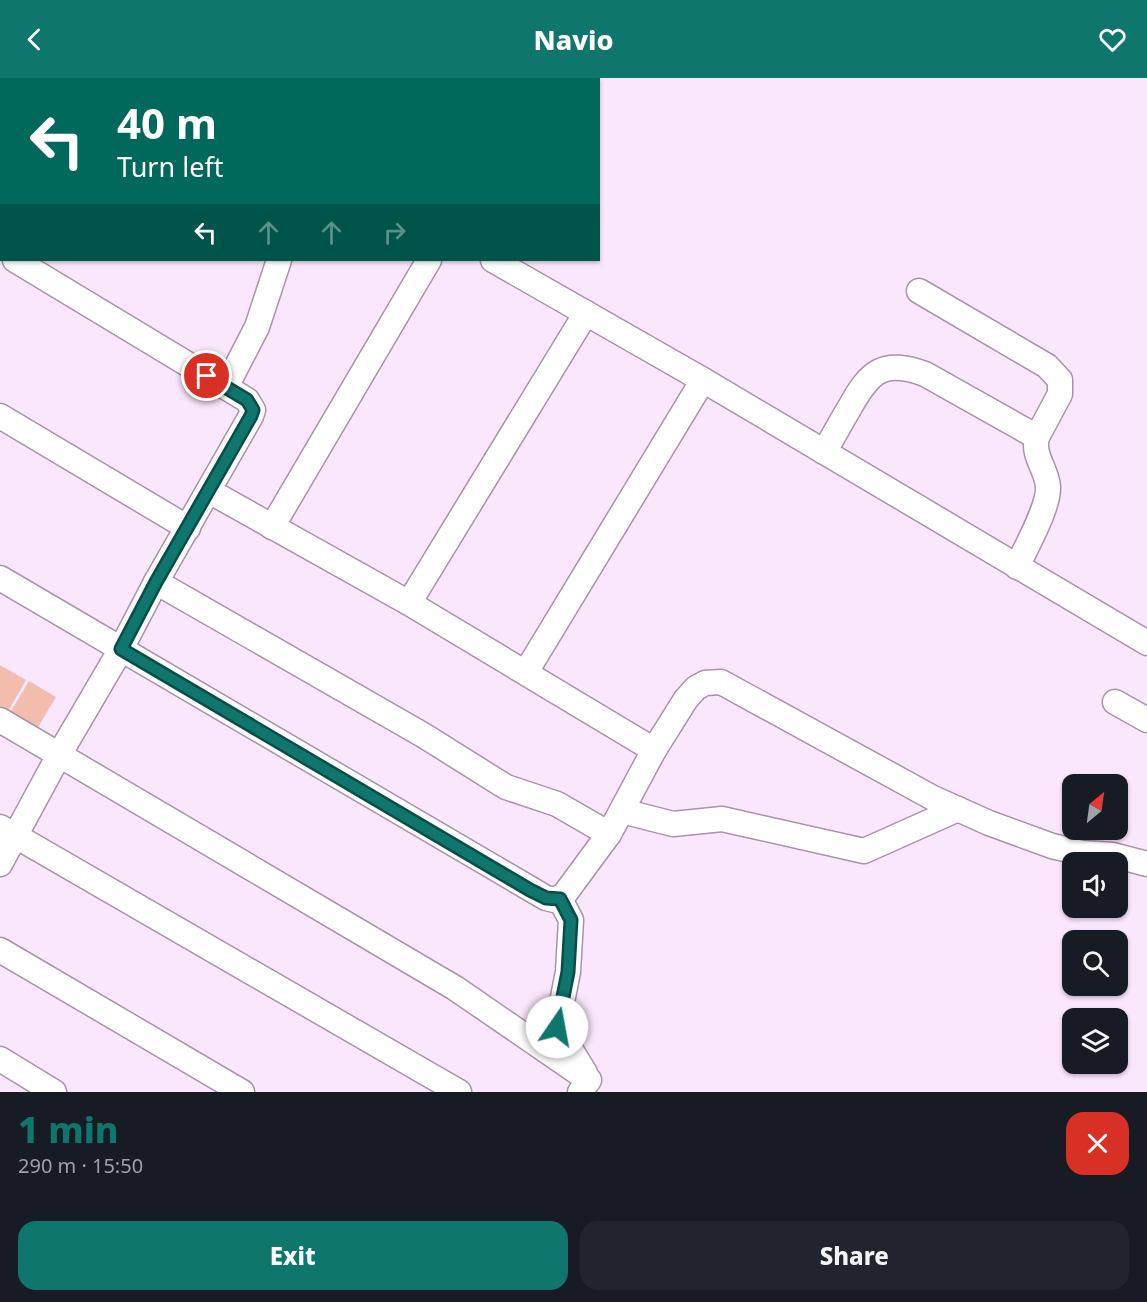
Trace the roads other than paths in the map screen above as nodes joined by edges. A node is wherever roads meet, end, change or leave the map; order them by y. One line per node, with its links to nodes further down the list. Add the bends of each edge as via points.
1 (17, 261): 8 (street)
2 (279, 261): 8 (street, via 259,320)
3 (428, 261): 13 (street)
4 (495, 261): 6 (street)
5 (919, 291): 10 (street, via 1054,372 1060,380 1060,394)
6 (586, 313): 7 (street); 18 (street)
7 (703, 380): 11 (street); 21 (street)
8 (226, 387): 12 (street, via 247,400 253,410)
9 (0, 416): 14 (street)
10 (1037, 438): 11 (street, via 925,374 897,368 882,370 861,387); 15 (street, via 1036,452 1048,491)
11 (824, 452): 15 (street)
12 (209, 490): 13 (street); 14 (street)
13 (272, 527): 18 (street)
14 (188, 528): 17 (street)
15 (1017, 567): 19 (street)
16 (0, 578): 20 (street)
17 (156, 582): 20 (street); 30 (street, via 506,787 557,804)
18 (409, 603): 21 (street)
19 (1147, 643)
20 (121, 649): 26 (street); 33 (street, via 530,890 546,898)
21 (526, 672): 25 (street)
22 (1115, 702): 24 (street)
23 (0, 720): 26 (street)
24 (1147, 720)
25 (654, 750): 27 (street, via 696,688 721,682); 28 (street)
26 (59, 755): 29 (street); 36 (street, via 455,988)
27 (958, 808): 28 (street, via 864,851 722,819 673,824); 32 (street, via 1052,846)
28 (622, 811): 30 (street)
29 (8, 832): 31 (street); 39 (street)
30 (609, 834): 33 (street)
31 (0, 864)
32 (1147, 864)
33 (560, 899): 36 (street, via 571,920 568,972 557,1027)
34 (0, 950): 38 (street)
35 (0, 1059): 37 (street)
36 (585, 1086)
37 (54, 1092)
38 (242, 1092)
39 (459, 1092)

